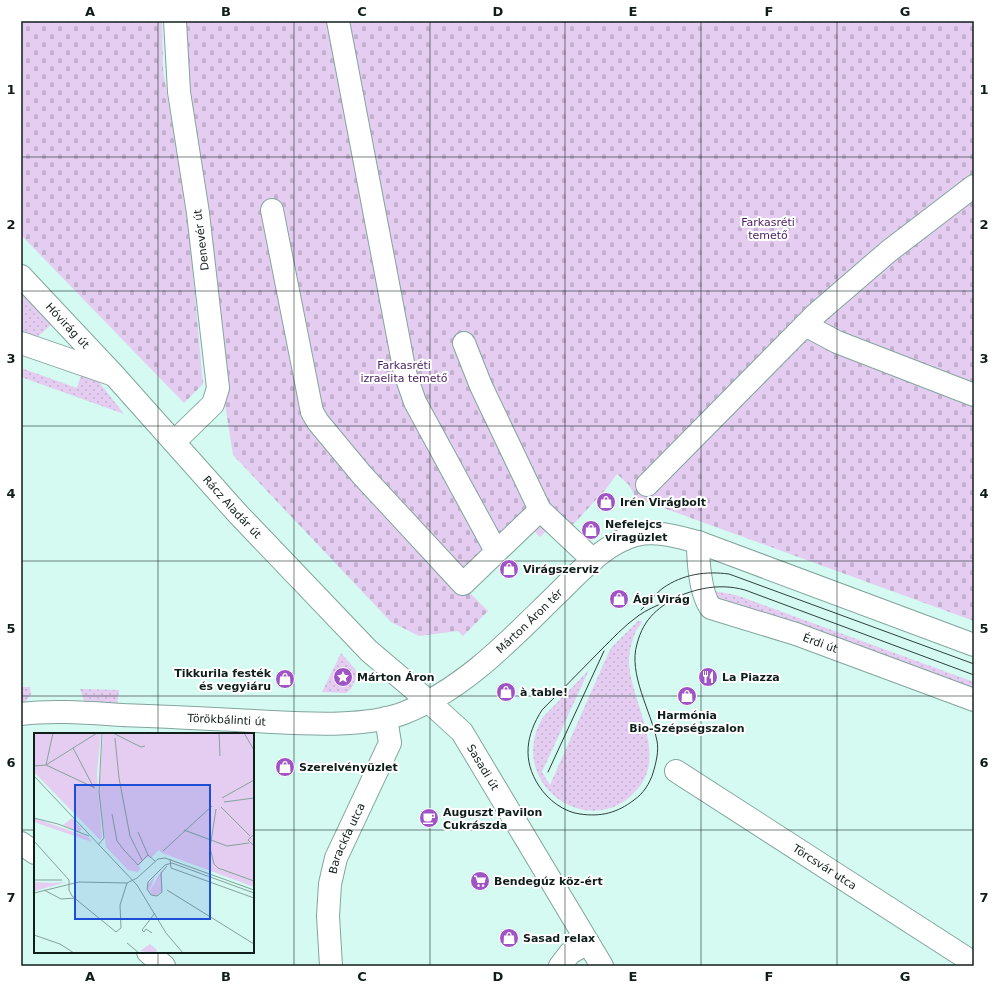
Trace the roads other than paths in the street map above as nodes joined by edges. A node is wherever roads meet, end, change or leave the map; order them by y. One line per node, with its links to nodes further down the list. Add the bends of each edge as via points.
1 (176, 21): 11 (street, Denevér út, via 180,92 198,213 218,388 213,404)
2 (338, 21): 14 (street, via 405,372 415,402)
3 (974, 186): 6 (street, via 889,251)
4 (272, 210): 14 (street, via 312,412 318,422 362,475 463,584)
5 (21, 276): 9 (street, Hóvirág út)
6 (805, 325): 10 (street, via 837,342); 12 (street)
7 (21, 343): 9 (street, Rácz Aladár út)
8 (464, 343): 13 (street, via 481,386)
9 (114, 375): 11 (street, Rácz Aladár út)
10 (974, 395)
11 (174, 442): 19 (street, Rácz Aladár út, via 238,514 369,651)
12 (647, 485)
13 (540, 510): 14 (street); 16 (street)
14 (496, 551)
15 (698, 551): 16 (street, Márton Áron tér, via 662,533 636,535 616,542); 17 (street); 18 (street, Érdi út, via 711,613 796,634)
16 (592, 560): 19 (street, Márton Áron tér, via 492,657 462,681)
17 (974, 645)
18 (974, 700)
19 (428, 701): 21 (street, Törökbálinti út); 25 (street, Sasadi út, via 462,732)
20 (21, 714): 21 (street, Törökbálinti út, via 84,713 331,724)
21 (386, 718): 29 (street, Barackfa utca, via 390,743 336,858 330,884 328,916)
22 (676, 771): 27 (street, Törcsvár utca)
23 (21, 843): 24 (street)
24 (34, 852)
25 (588, 943): 30 (street, via 570,953); 31 (street, Sasadi út)
26 (149, 953): 28 (street)
27 (974, 963)
28 (164, 966)
29 (332, 966)
30 (560, 966)
31 (602, 966)

